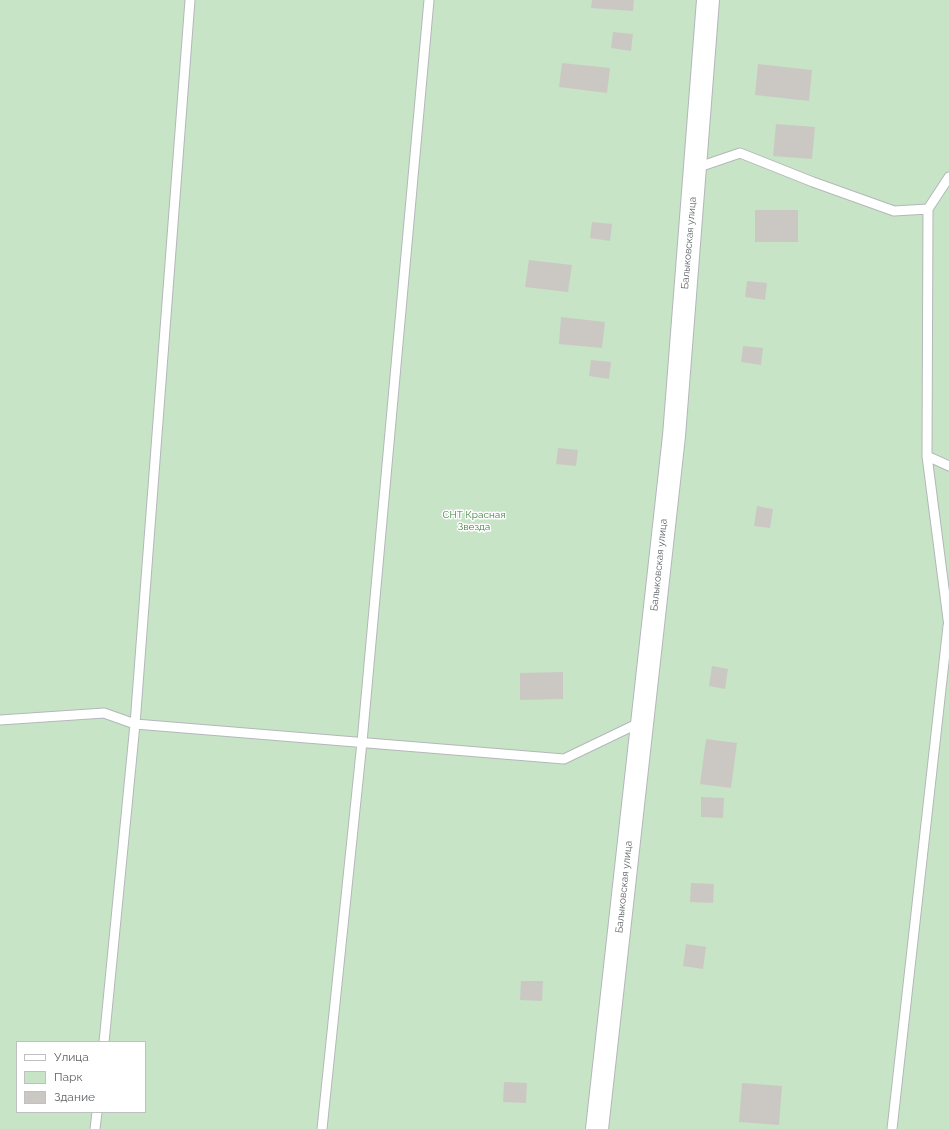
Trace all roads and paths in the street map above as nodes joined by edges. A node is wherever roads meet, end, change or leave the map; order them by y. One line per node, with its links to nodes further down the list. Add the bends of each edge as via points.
1 (190, 0): 12 (lane)
2 (429, 0): 13 (lane)
3 (708, 0): 4 (street, Балыковская улица)
4 (696, 168): 6 (lane, via 740,153 894,211); 11 (street, Балыковская улица, via 674,436)
5 (949, 177): 6 (lane)
6 (928, 209): 7 (lane)
7 (927, 456): 8 (lane); 9 (lane)
8 (949, 466)
9 (948, 627): 19 (lane)
10 (0, 720): 12 (lane, via 104,713)
11 (642, 721): 13 (lane, via 564,759); 18 (street, Балыковская улица)
12 (135, 724): 13 (lane); 14 (lane)
13 (362, 742): 17 (lane)
14 (104, 1041)
15 (97, 1113): 16 (lane)
16 (95, 1129)
17 (322, 1129)
18 (598, 1129)
19 (892, 1129)

